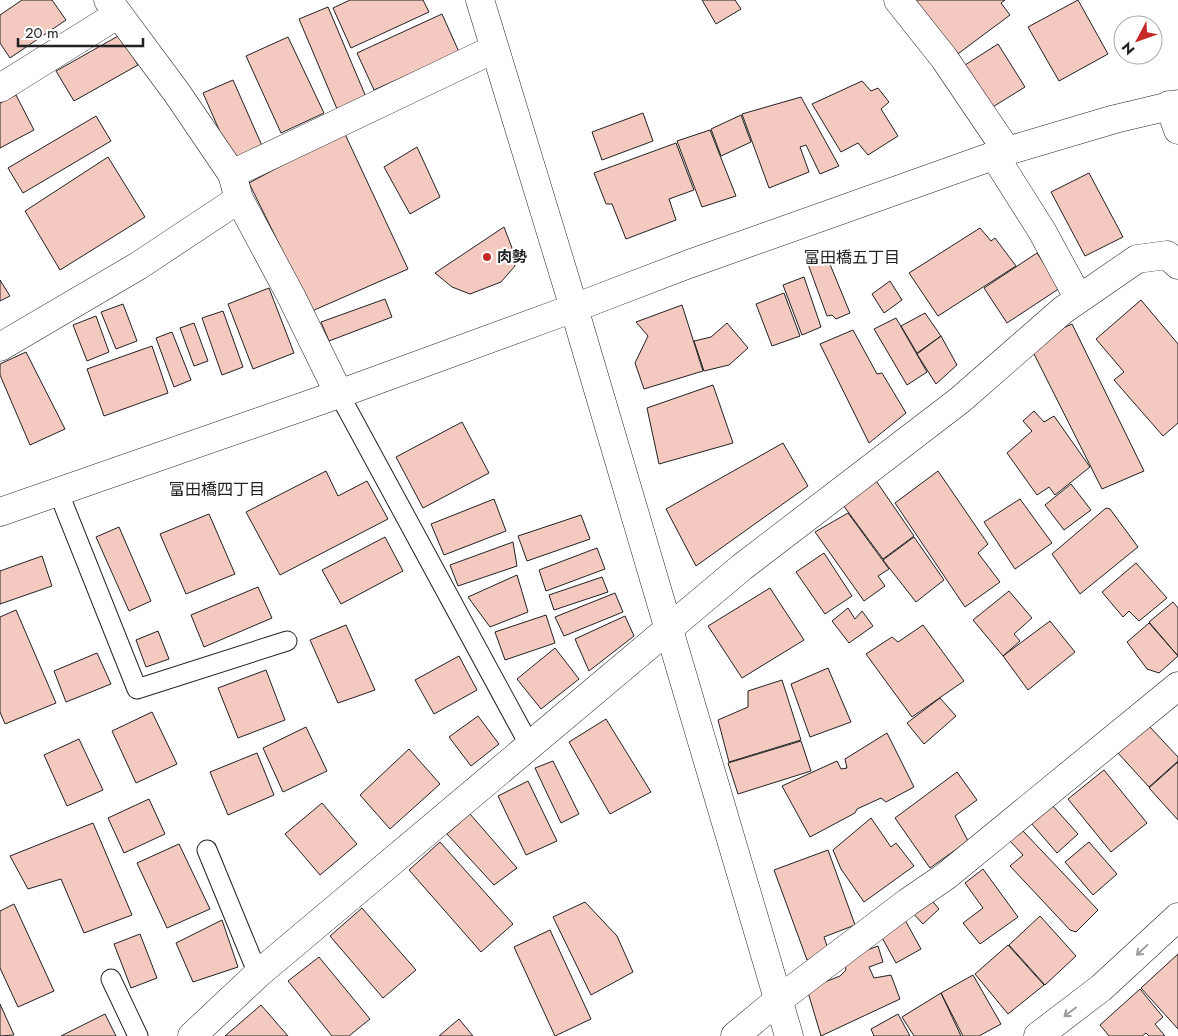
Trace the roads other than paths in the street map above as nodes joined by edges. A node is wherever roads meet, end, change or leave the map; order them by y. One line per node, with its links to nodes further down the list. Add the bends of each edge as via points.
1 (480, 0): 4 (street)
2 (898, 0): 7 (street, via 944,58)
3 (112, 7): 5 (street); 8 (street, via 177,93)
4 (494, 49): 8 (street); 11 (street)
5 (0, 88)
6 (1175, 113): 7 (street)
7 (1000, 153): 10 (street); 11 (street)
8 (236, 187): 12 (street, via 138,266); 13 (street)
9 (1178, 265): 10 (street, via 1167,255 1137,259)
10 (1079, 299): 16 (street, via 960,400 742,568)
11 (574, 308): 13 (street); 16 (street)
12 (0, 347)
13 (339, 394): 14 (street); 19 (lane)
14 (58, 491): 15 (street); 17 (lane, via 137,689)
15 (0, 512)
16 (668, 630): 19 (street); 24 (street)
17 (287, 641)
18 (1178, 686): 24 (street, via 946,876)
19 (530, 746): 22 (street)
20 (207, 850): 22 (lane)
21 (1178, 917): 29 (street, one-way to 29, via 1101,988)
22 (258, 974): 26 (street)
23 (111, 979): 25 (lane)
24 (777, 1001): 27 (street); 28 (street)
25 (138, 1036)
26 (192, 1036)
27 (735, 1036)
28 (789, 1036)
29 (1038, 1036)

